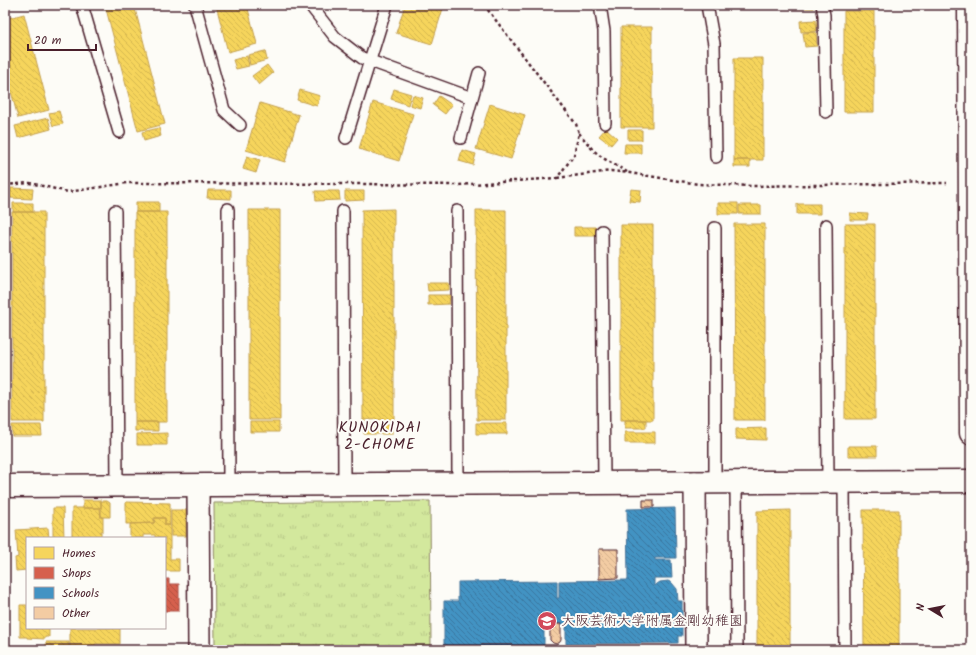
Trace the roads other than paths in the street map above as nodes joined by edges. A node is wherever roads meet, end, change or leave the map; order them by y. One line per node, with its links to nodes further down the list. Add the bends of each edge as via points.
1 (82, 5): 15 (lane)
2 (195, 5): 14 (lane, via 224,110)
3 (310, 5): 9 (lane, via 335,37 362,58)
4 (387, 5): 9 (lane)
5 (600, 5): 13 (lane, via 604,31)
6 (707, 5): 18 (lane, via 714,44)
7 (822, 5): 12 (lane)
8 (969, 5): 26 (street)
9 (370, 61): 11 (lane); 16 (lane)
10 (479, 73): 11 (lane)
11 (472, 98): 17 (lane)
12 (826, 112)
13 (605, 123)
14 (240, 125)
15 (119, 132)
16 (346, 138)
17 (461, 138)
18 (716, 157)
19 (228, 209): 35 (lane)
20 (343, 211): 31 (lane)
21 (457, 211): 32 (lane)
22 (115, 212): 33 (lane)
23 (826, 225): 29 (lane)
24 (714, 228): 28 (lane)
25 (602, 231): 30 (lane)
26 (971, 433)
27 (971, 481): 29 (street)
28 (716, 482): 29 (street); 30 (street); 38 (street); 39 (lane)
29 (836, 482): 40 (lane)
30 (604, 483): 32 (street)
31 (344, 484): 32 (street); 35 (street)
32 (458, 484)
33 (117, 485): 34 (street); 36 (street)
34 (198, 485): 35 (street); 37 (street)
35 (229, 485)
36 (5, 486)
37 (198, 650)
38 (696, 650)
39 (737, 650)
40 (845, 650)

